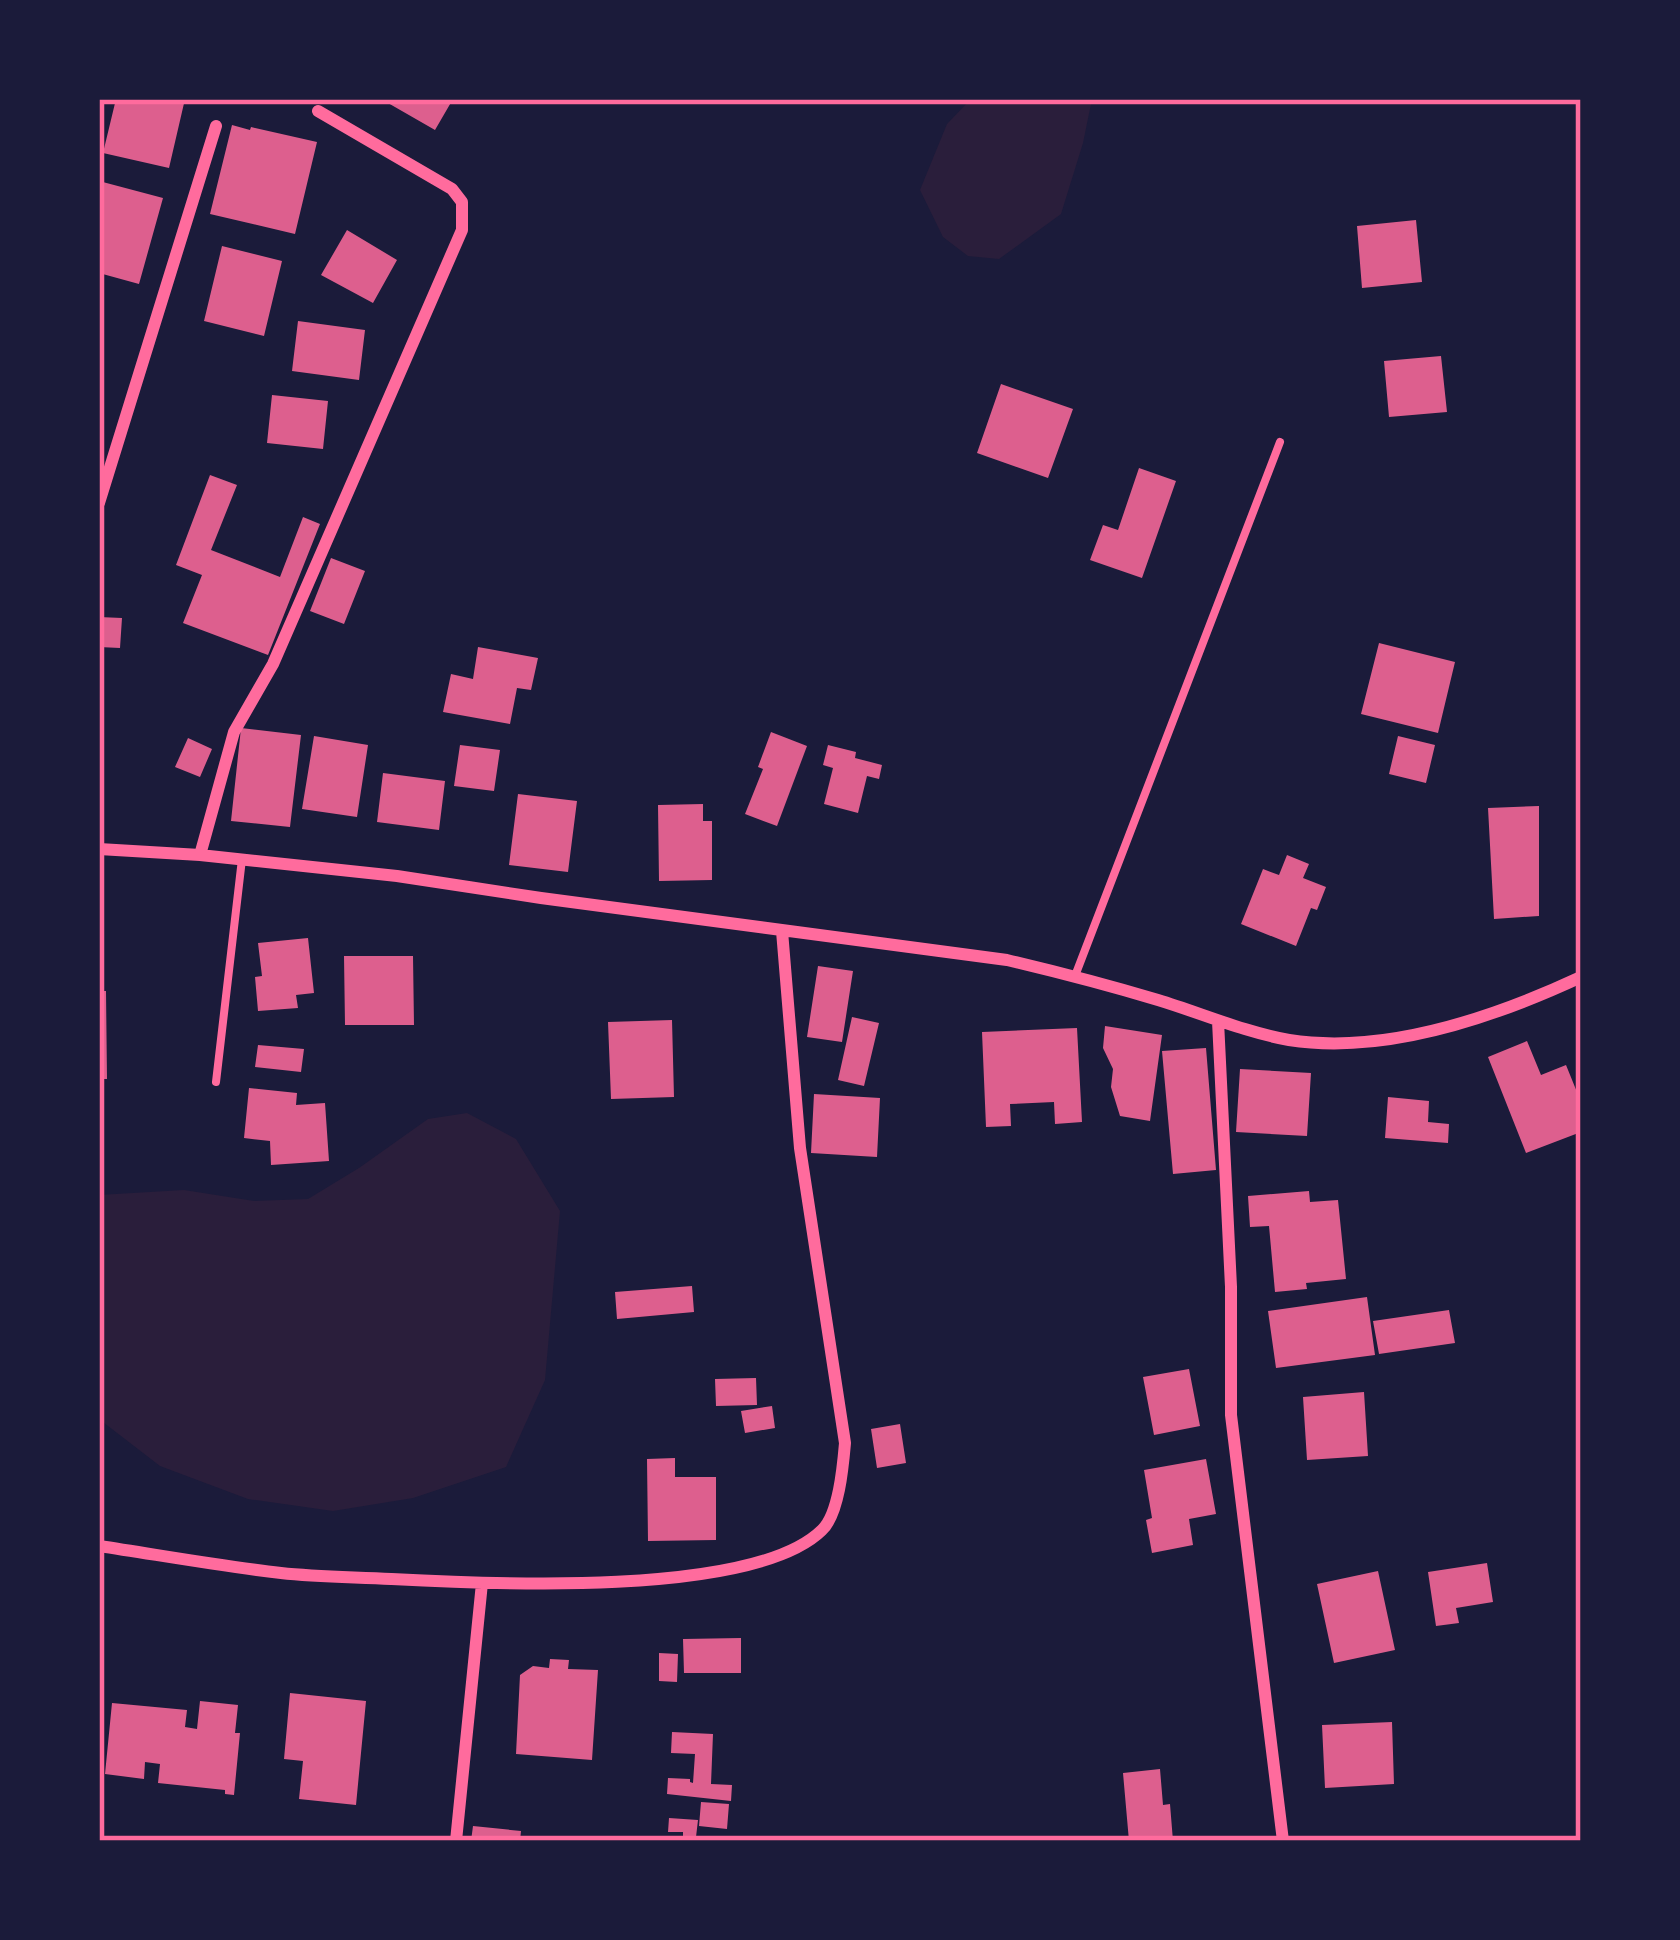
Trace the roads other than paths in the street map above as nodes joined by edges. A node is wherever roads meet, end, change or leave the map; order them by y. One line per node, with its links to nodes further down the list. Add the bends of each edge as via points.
1 (318, 111): 6 (street, via 452,189 462,202 462,230 273,664 234,732)
2 (216, 127): 4 (street)
3 (1280, 442): 9 (lane)
4 (99, 502)
5 (99, 849): 6 (street)
6 (200, 855): 7 (street)
7 (242, 859): 8 (street); 12 (lane)
8 (782, 931): 9 (street); 14 (street, via 800,1148 844,1443 841,1485 825,1528 785,1553 717,1571 642,1581)
9 (1075, 976): 11 (street)
10 (1581, 977): 11 (street, via 1440,1029 1356,1043 1289,1040)
11 (1218, 1021): 16 (street, via 1231,1415)
12 (216, 1082)
13 (99, 1546): 14 (street, via 284,1574)
14 (482, 1583): 15 (street)
15 (456, 1841)
16 (1283, 1841)

